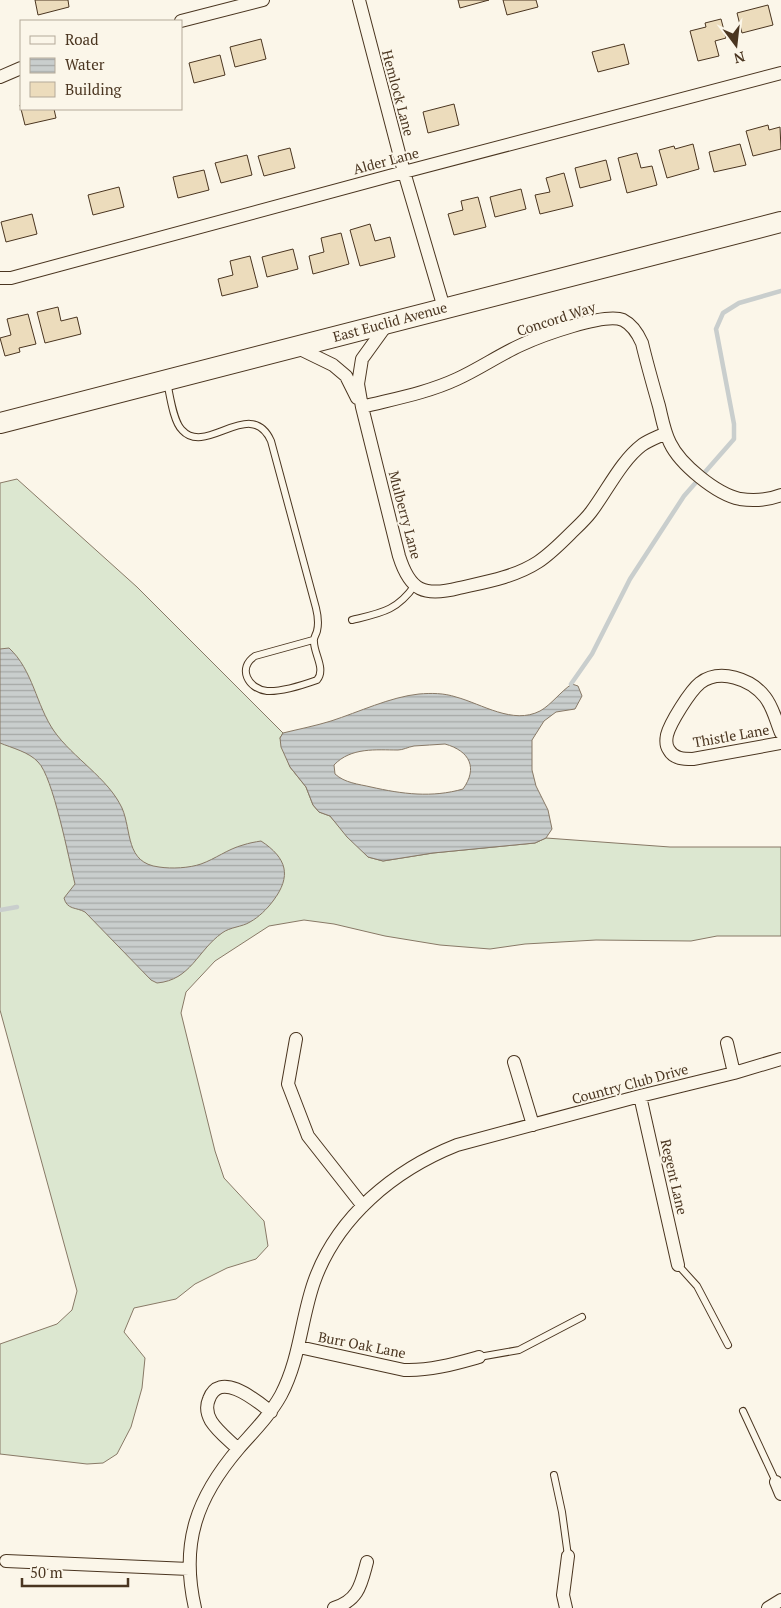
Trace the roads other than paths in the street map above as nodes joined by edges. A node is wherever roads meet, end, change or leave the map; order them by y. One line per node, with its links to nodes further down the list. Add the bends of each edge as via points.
1 (263, 0): 3 (street)
2 (359, 0): 7 (street, Hemlock Lane)
3 (182, 21)
4 (20, 68): 6 (street)
5 (781, 73): 7 (street, Alder Lane)
6 (0, 77)
7 (404, 172): 9 (street, Alder Lane, via 11,278); 10 (street, Hemlock Lane)
8 (781, 222): 10 (main road, East Euclid Avenue)
9 (0, 278)
10 (444, 308): 11 (main road, East Euclid Avenue)
11 (389, 322): 12 (main road, East Euclid Avenue); 14 (street, Mulberry Lane, via 362,359 358,384)
12 (295, 346): 13 (main road, East Euclid Avenue); 14 (street, Mulberry Lane, via 346,376)
13 (166, 380): 15 (main road, East Euclid Avenue); 20 (lane, via 179,426 189,436 206,436 252,423 267,431 319,620)
14 (362, 407): 16 (street, Concord Way, via 456,380 521,345 545,336 593,320 616,318 631,325 642,343); 18 (street, Mulberry Lane, via 399,556 408,578)
15 (0, 422)
16 (666, 432): 17 (street, Concord Way, via 676,454 693,471 726,494 760,500); 18 (street, via 643,444 631,455 590,513 538,562 491,581 445,592 434,593)
17 (781, 495)
18 (415, 585): 19 (lane, via 397,605)
19 (352, 620)
20 (313, 640): 20 (lane, via 248,660 248,678 260,690 269,691 317,680 321,670)
21 (781, 732): 22 (street, Thistle Lane, via 767,699 758,689 745,680 719,676 700,683 691,693 670,727 666,742 673,755 693,759)
22 (781, 743)
23 (296, 1039): 30 (street, via 288,1084 308,1136)
24 (727, 1043): 27 (street)
25 (781, 1059): 27 (street, Country Club Drive)
26 (514, 1062): 29 (street)
27 (734, 1073): 28 (street, Country Club Drive)
28 (640, 1096): 29 (street, Country Club Drive); 31 (street, Regent Lane)
29 (533, 1126): 30 (street, Country Club Drive, via 456,1145 430,1156 391,1181)
30 (363, 1206): 34 (street, Country Club Drive, via 326,1256 314,1283)
31 (678, 1265): 33 (lane, via 697,1286)
32 (582, 1317): 35 (lane, via 519,1350)
33 (728, 1345)
34 (299, 1347): 35 (street, Burr Oak Lane, via 413,1370 439,1368); 37 (street, Country Club Drive, via 286,1385)
35 (479, 1357)
36 (743, 1411): 40 (lane)
37 (271, 1412): 38 (street, Country Club Drive); 38 (street, via 238,1389 226,1387 210,1395 207,1411 211,1420)
38 (238, 1449): 45 (street, Country Club Drive, via 206,1493 199,1510)
39 (554, 1474): 42 (lane)
40 (776, 1482): 41 (street)
41 (781, 1494)
42 (568, 1556): 49 (street, via 563,1595)
43 (6, 1561): 45 (street)
44 (367, 1562): 48 (street, via 360,1588 350,1600)
45 (189, 1569): 47 (street, Country Club Drive)
46 (781, 1600): 50 (street)
47 (195, 1608)
48 (334, 1608)
49 (566, 1608)
50 (768, 1608)

